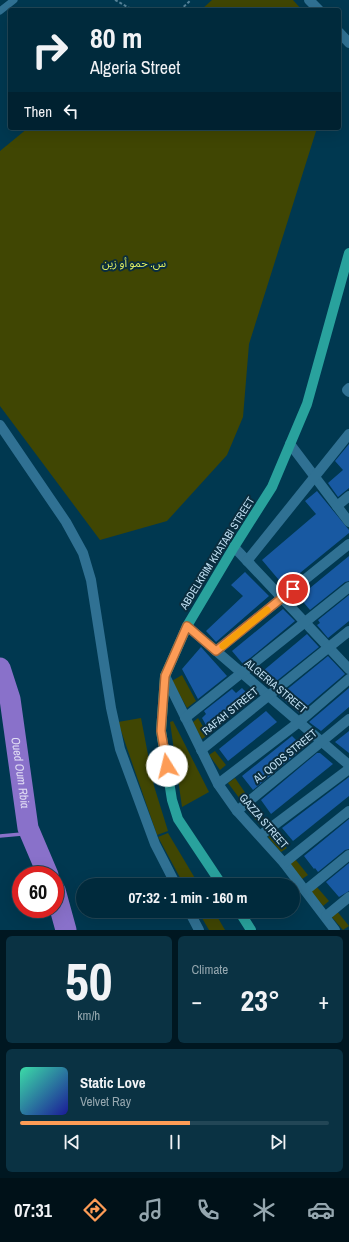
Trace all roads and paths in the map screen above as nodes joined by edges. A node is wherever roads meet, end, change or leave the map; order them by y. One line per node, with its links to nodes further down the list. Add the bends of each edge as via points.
1 (14, 0): 8 (lane)
2 (115, 0): 5 (path)
3 (191, 0): 6 (path)
4 (310, 0): 7 (street)
5 (129, 8)
6 (182, 8)
7 (317, 8)
8 (0, 11)
9 (341, 34): 10 (street)
10 (349, 43)
11 (349, 253): 12 (main road, ABDELKRIM KHATABI STREET)
12 (347, 276): 17 (main road, ABDELKRIM KHATABI STREET, via 307,404)
13 (349, 388): 14 (street)
14 (349, 392)
15 (0, 425): 50 (street, via 66,522 82,553 91,580 120,749 155,844)
16 (349, 434): 18 (street)
17 (290, 444): 18 (street); 23 (main road, ABDELKRIM KHATABI STREET, via 272,487)
18 (314, 476): 20 (street); 24 (street)
19 (349, 496): 20 (street)
20 (337, 506): 21 (street)
21 (349, 522)
22 (349, 544): 26 (street)
23 (234, 547): 24 (street); 28 (main road, ABDELKRIM KHATABI STREET)
24 (247, 561): 26 (street)
25 (349, 587): 27 (street)
26 (282, 598): 27 (street); 31 (street)
27 (306, 624): 30 (street); 33 (street)
28 (187, 626): 31 (street, ALGERIA STREET); 34 (main road, ABDELKRIM KHATABI STREET)
29 (349, 631): 30 (street, RAFAH STREET)
30 (328, 648): 32 (street); 36 (street, RAFAH STREET)
31 (216, 651): 33 (street, ALGERIA STREET)
32 (349, 668)
33 (242, 673): 36 (street, ALGERIA STREET); 37 (street)
34 (165, 676): 37 (street, GAZZA STREET); 51 (main road, ABDELKRIM KHATABI STREET, via 161,731 172,800 178,819)
35 (349, 679): 39 (street)
36 (268, 696): 39 (street, ALGERIA STREET); 41 (street, RAFAH STREET)
37 (186, 718): 41 (street, GAZZA STREET)
38 (349, 719): 40 (street, AL QODS STREET)
39 (299, 722): 40 (street, ALGERIA STREET); 44 (street)
40 (322, 741): 42 (street, ALGERIA STREET); 45 (street, AL QODS STREET)
41 (201, 750): 44 (street, GAZZA STREET)
42 (349, 765)
43 (349, 769): 47 (street)
44 (218, 784): 45 (street, GAZZA STREET)
45 (237, 811): 47 (street, GAZZA STREET)
46 (349, 811): 49 (street)
47 (261, 835): 49 (street, GAZZA STREET)
48 (349, 855): 52 (street)
49 (284, 863): 52 (street, GAZZA STREET)
50 (172, 878)
51 (217, 878)
52 (306, 890): 54 (street, GAZZA STREET)
53 (349, 897): 54 (street)
54 (326, 916): 59 (street, GAZZA STREET)
55 (193, 918): 57 (street)
56 (243, 918): 58 (main road)
57 (199, 930)
58 (251, 930)
59 (336, 930)

